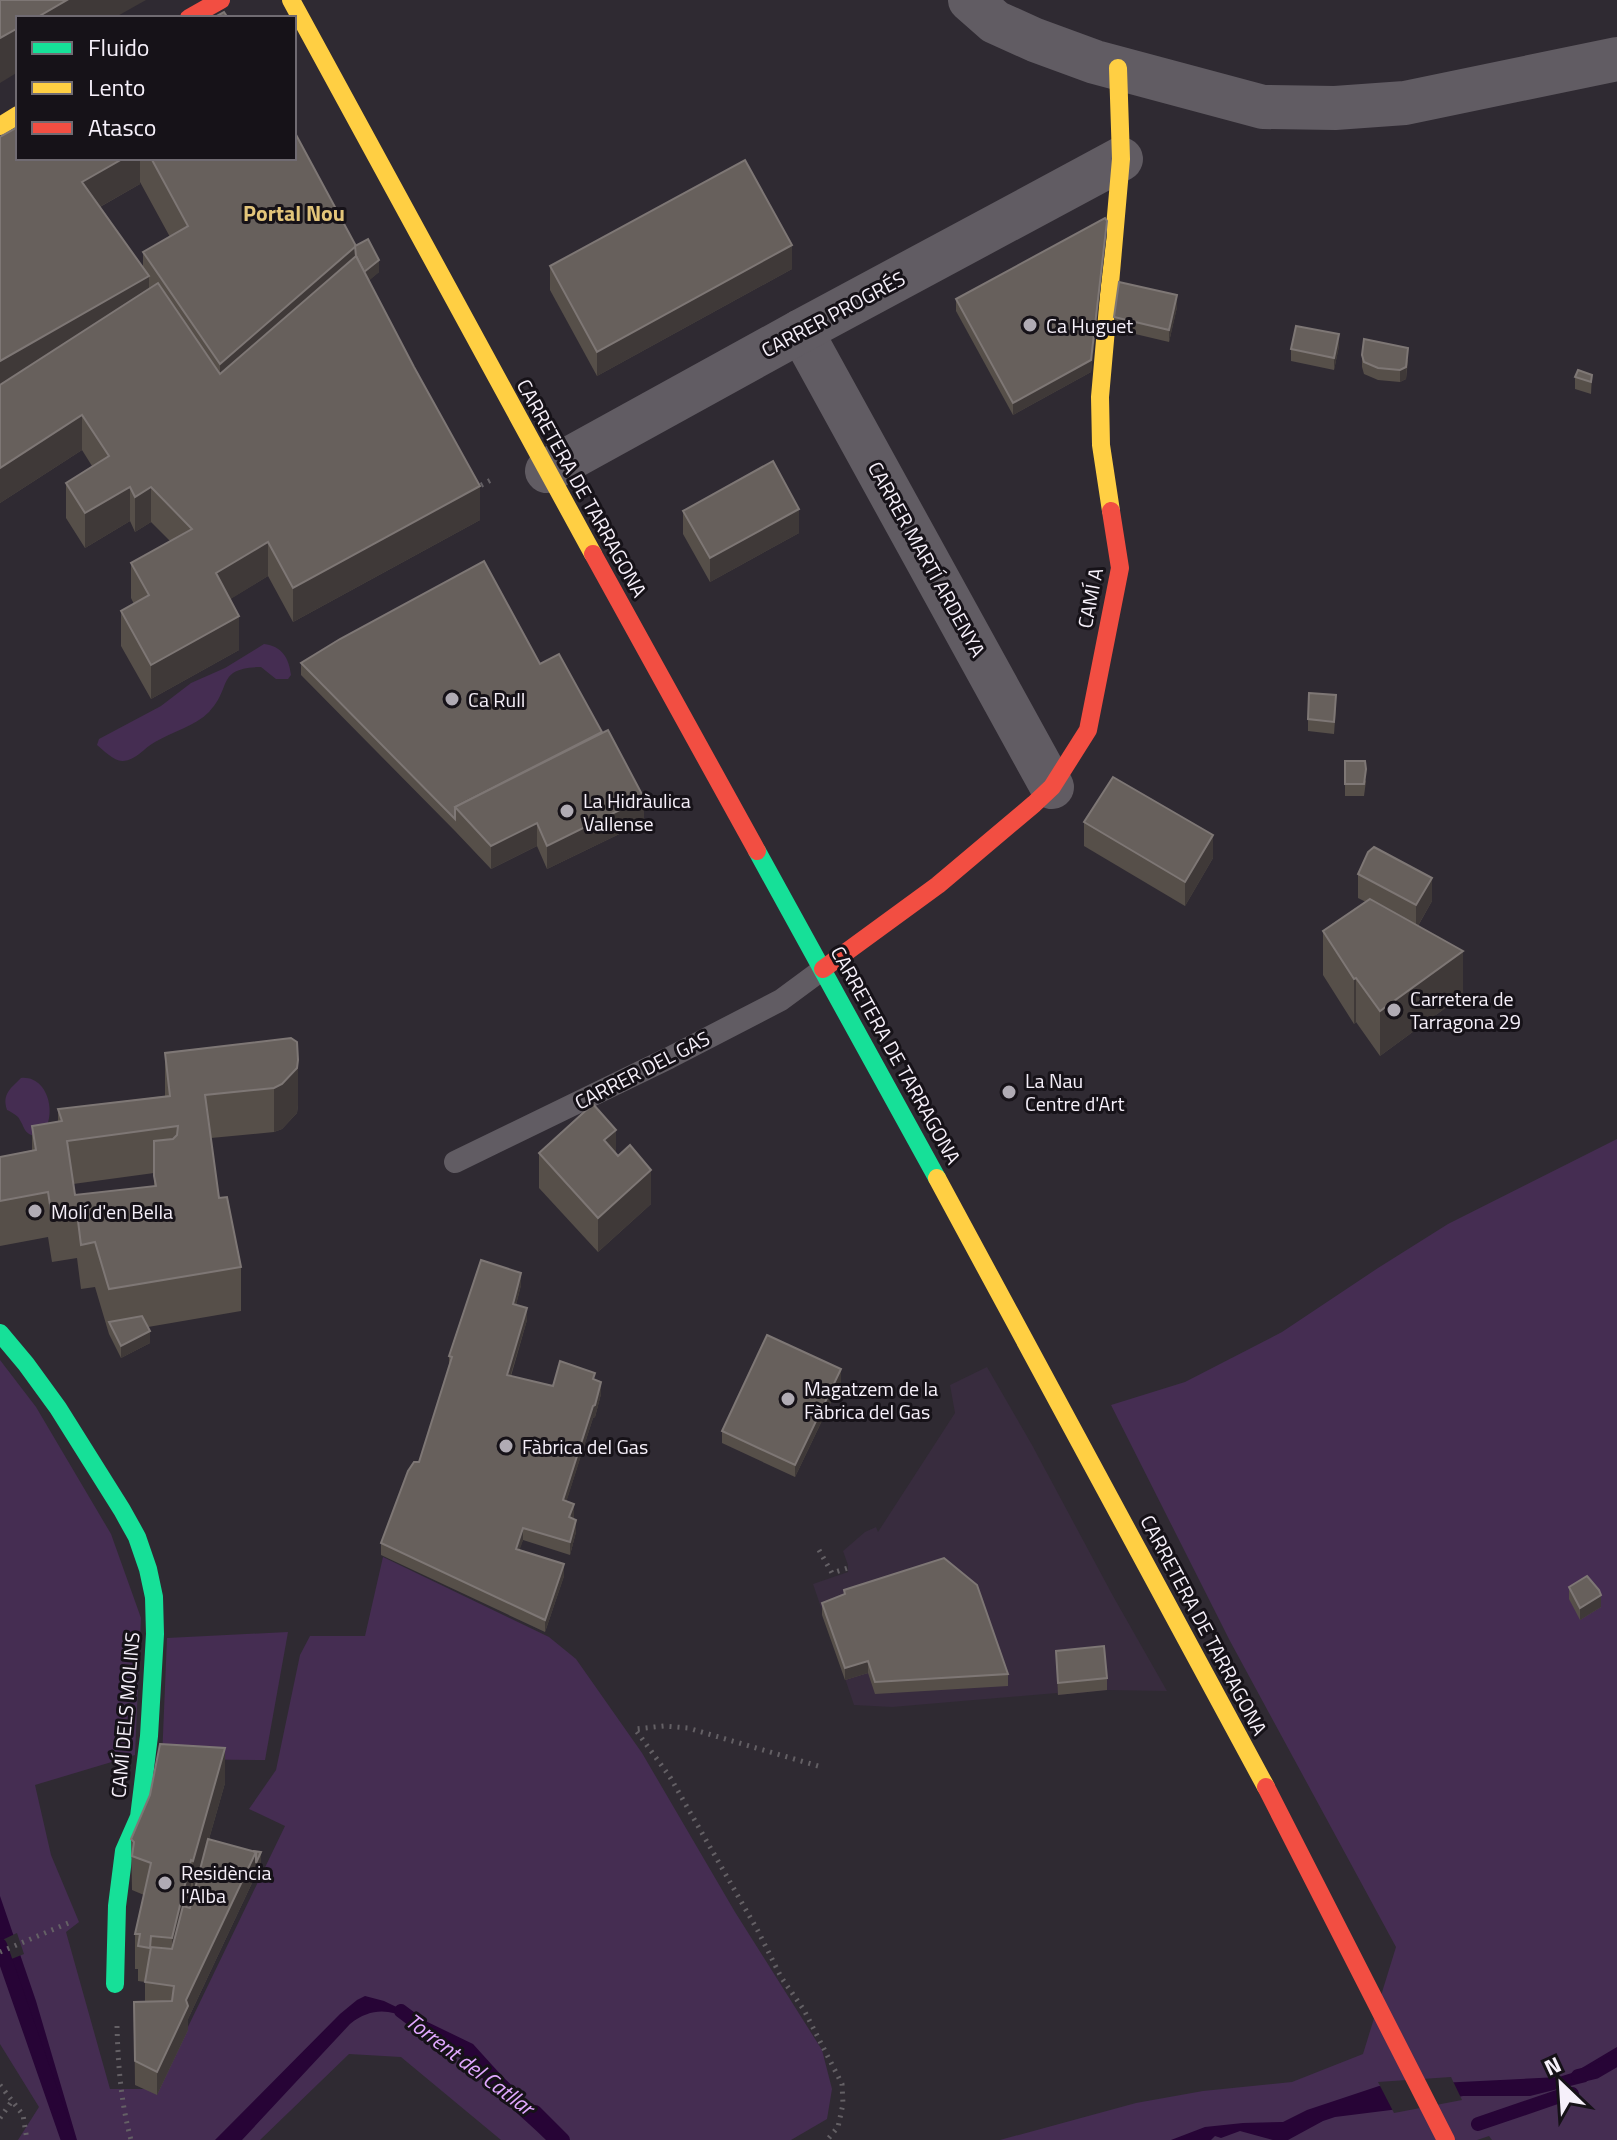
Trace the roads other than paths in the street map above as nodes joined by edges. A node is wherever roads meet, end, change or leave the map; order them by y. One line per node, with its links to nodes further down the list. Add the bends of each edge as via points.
1 (221, 0): 4 (main road)
2 (291, 0): 9 (main road, CARRETERA DE TARRAGONA)
3 (970, 0): 6 (street, via 995,22)
4 (193, 16)
5 (1617, 59): 6 (street, via 1405,103 1335,108 1263,107)
6 (1118, 68): 7 (main road, CAMÍ A)
7 (1121, 159): 8 (street, CARRER PROGRÉS); 10 (main road, CAMÍ A, via 1100,397 1101,445 1120,568 1088,730)
8 (801, 331): 9 (street, CARRER PROGRÉS); 10 (street, CARRER MARTÍ ARDENYA)
9 (547, 471): 11 (main road, CARRETERA DE TARRAGONA)
10 (1052, 787): 11 (main road, CAMÍ A, via 938,885)
11 (823, 969): 12 (lane, CARRER DEL GAS, via 781,1000); 15 (main road, CARRETERA DE TARRAGONA, via 1202,1665)
12 (455, 1162)
13 (0, 1333): 14 (main road, CAMÍ DELS MOLINS, via 58,1408 122,1510 137,1537 154,1597 149,1736 139,1817 124,1851)
14 (115, 1984)
15 (1446, 2140)

